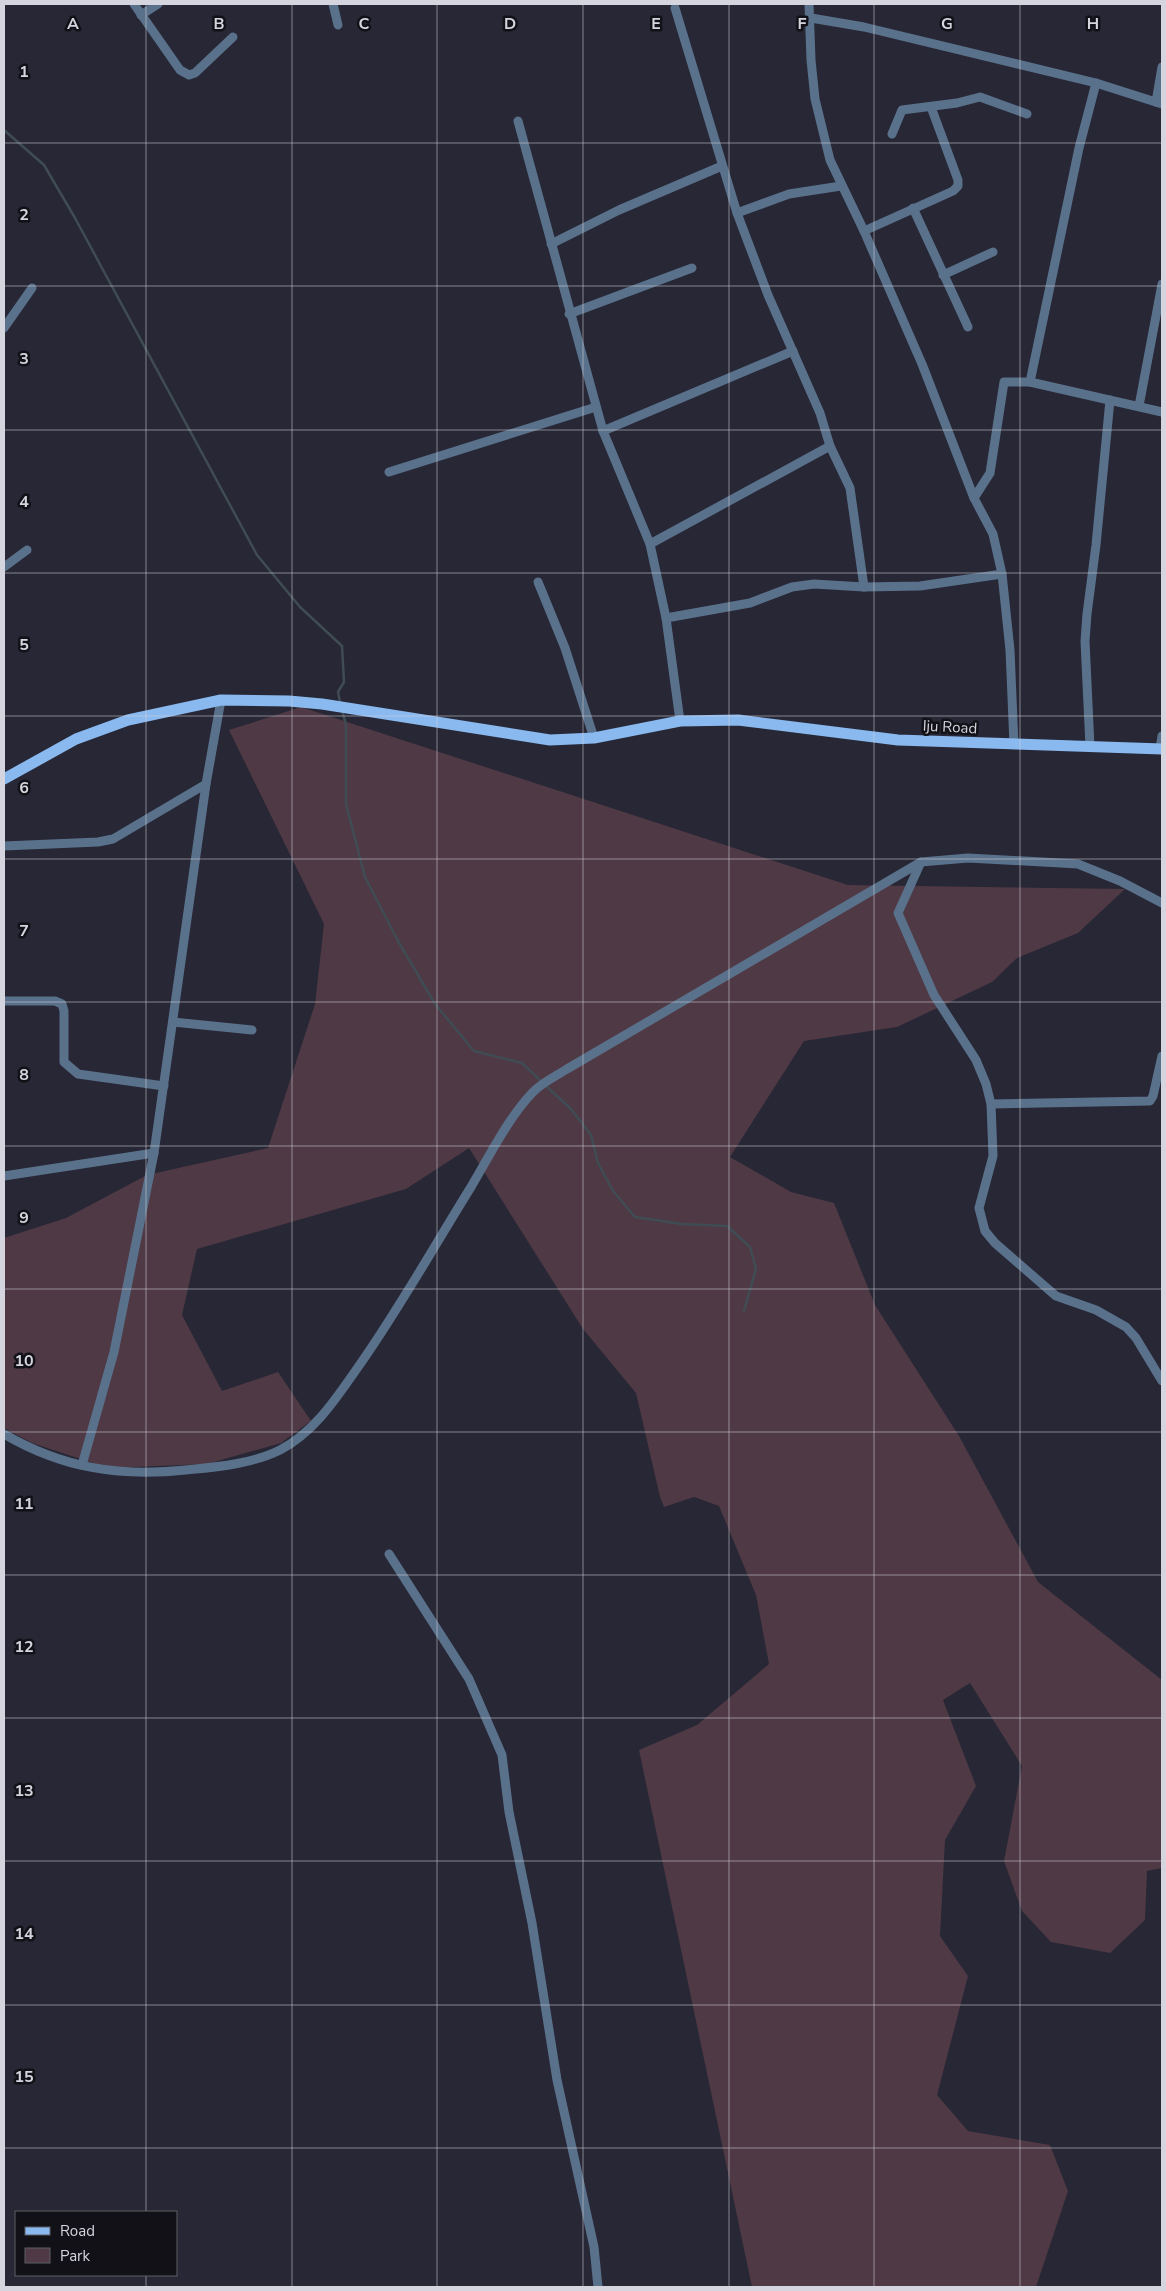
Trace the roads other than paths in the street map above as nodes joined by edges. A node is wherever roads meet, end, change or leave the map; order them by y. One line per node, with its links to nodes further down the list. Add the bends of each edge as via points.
1 (134, 4): 6 (street)
2 (158, 4): 6 (street)
3 (333, 4): 8 (street)
4 (809, 4): 7 (street)
5 (675, 8): 17 (street)
6 (141, 15): 9 (street, via 185,74 195,74)
7 (811, 18): 11 (street, via 864,27); 18 (street, via 811,60 816,99 830,160)
8 (338, 26)
9 (233, 37)
10 (1162, 67): 12 (street)
11 (1096, 84): 12 (street); 32 (street, via 1079,148)
12 (1159, 103)
13 (931, 107): 14 (street, via 980,97); 16 (street, via 902,110); 19 (street, via 958,186)
14 (1027, 114)
15 (518, 121): 22 (street)
16 (892, 134)
17 (722, 166): 20 (street); 22 (street, via 619,210)
18 (841, 186): 20 (street, via 789,194); 21 (street)
19 (913, 208): 21 (street); 25 (street)
20 (737, 213): 31 (street)
21 (864, 231): 40 (street, via 922,364)
22 (551, 244): 28 (street)
23 (993, 252): 25 (street)
24 (692, 268): 28 (street)
25 (943, 275): 29 (street)
26 (1162, 284): 34 (street)
27 (32, 288): 30 (street)
28 (569, 314): 35 (street)
29 (968, 327)
30 (4, 328)
31 (793, 351): 37 (street); 38 (street, via 820,413)
32 (1030, 382): 33 (street); 40 (street, via 1004,382 990,473)
33 (1110, 400): 34 (street); 53 (street, via 1086,614)
34 (1139, 406): 36 (street)
35 (596, 407): 37 (street); 39 (street)
36 (1162, 412)
37 (603, 431): 41 (street)
38 (830, 446): 41 (street); 46 (street, via 850,488)
39 (389, 472)
40 (974, 498): 44 (street, via 993,534)
41 (650, 544): 47 (street)
42 (27, 550): 43 (street)
43 (4, 567)
44 (1002, 574): 46 (street, via 928,585); 52 (street, via 1010,650)
45 (538, 582): 51 (street, via 565,648)
46 (864, 587): 47 (street, via 814,584 792,587 750,603)
47 (666, 618): 49 (street)
48 (221, 700): 51 (main road, Iju Road, via 289,700 550,740); 55 (main road, Iju Road, via 128,720 76,739); 56 (street)
49 (680, 721): 51 (main road, Iju Road); 52 (main road, Iju Road, via 738,720 898,740)
50 (1162, 736): 54 (street)
51 (594, 738)
52 (1014, 745): 53 (main road, Iju Road)
53 (1090, 747): 54 (main road, Iju Road)
54 (1161, 749)
55 (4, 779)
56 (206, 784): 57 (street, via 113,839); 61 (street)
57 (4, 846)
58 (921, 862): 59 (street, via 968,858 1078,864); 65 (street, via 898,912 934,995 976,1060); 70 (street, via 566,1068 533,1092 507,1127 388,1325 322,1418 282,1448 235,1463 159,1473 130,1473)
59 (1162, 903)
60 (4, 1001): 64 (street, via 55,1001 62,1004 64,1062 78,1074)
61 (173, 1022): 62 (street); 64 (street)
62 (252, 1030)
63 (1162, 1056): 65 (street, via 1150,1101)
64 (164, 1086): 66 (street)
65 (991, 1104): 68 (street, via 993,1156 979,1208 985,1231 1056,1296 1096,1310 1126,1326)
66 (154, 1153): 67 (street); 70 (street, via 114,1352)
67 (4, 1176)
68 (1162, 1381)
69 (4, 1434): 70 (street, via 52,1456)
70 (82, 1465)
71 (389, 1554): 72 (street, via 469,1679 502,1755 509,1812 532,1923 557,2080 594,2247)
72 (598, 2287)

